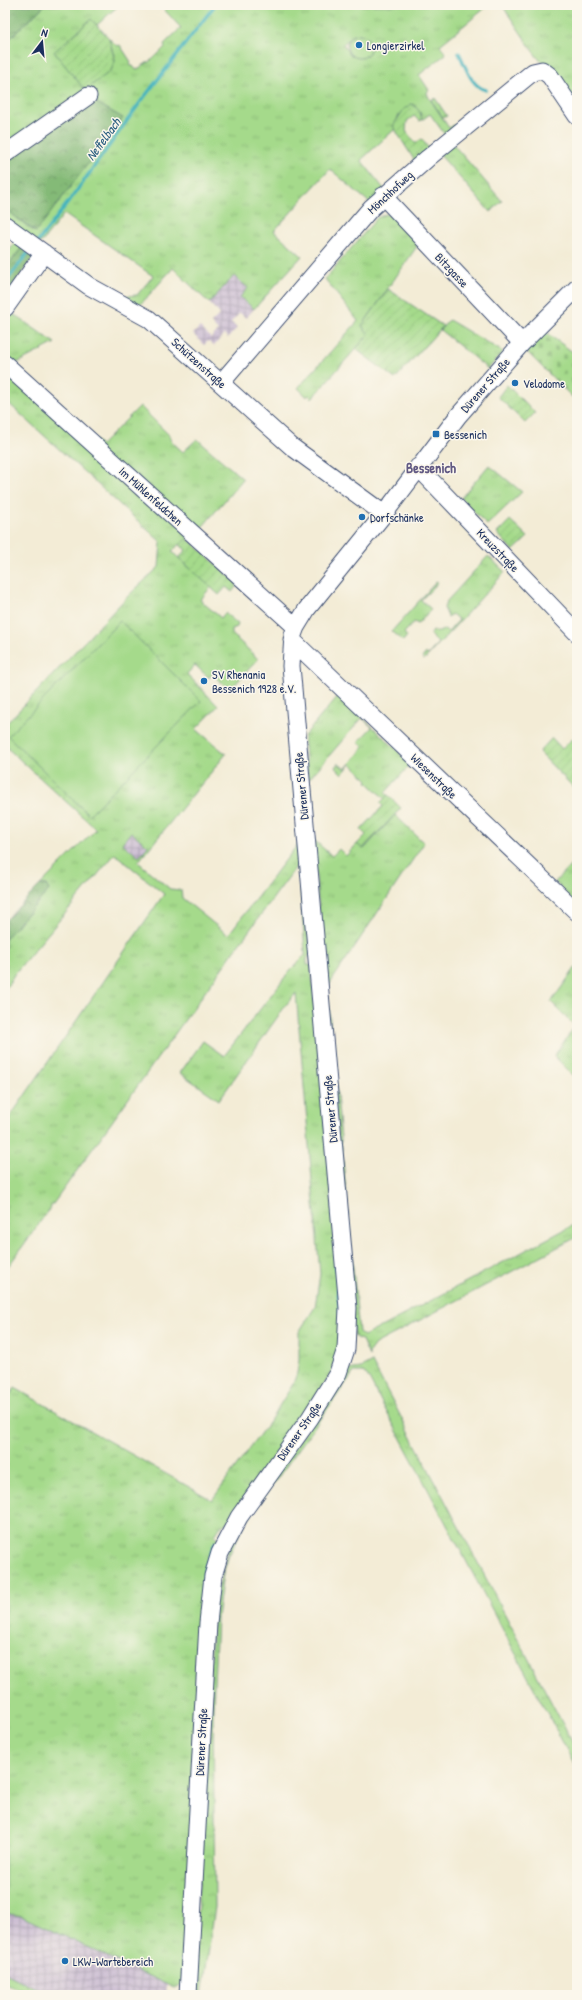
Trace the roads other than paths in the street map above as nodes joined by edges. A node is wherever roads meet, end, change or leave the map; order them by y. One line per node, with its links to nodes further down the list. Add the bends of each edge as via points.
1 (88, 96): 3 (street)
2 (577, 116): 4 (street, Mönchhofweg, via 550,76 544,71 536,71)
3 (5, 154)
4 (383, 196): 9 (street, Bitzgasse); 11 (street, Mönchhofweg)
5 (5, 225): 6 (street, Schützenstraße)
6 (36, 248): 8 (street); 11 (street, Schützenstraße, via 89,286 149,319)
7 (577, 288): 9 (street, Dürener Straße)
8 (5, 308)
9 (522, 343): 12 (street, Dürener Straße, via 458,416)
10 (5, 364): 14 (street, Im Mühlenfeldchen)
11 (221, 383): 13 (street, Schützenstraße, via 305,458)
12 (418, 468): 13 (street, Dürener Straße); 15 (street, Kreuzstraße)
13 (384, 514): 14 (street, Dürener Straße, via 307,609)
14 (294, 633): 16 (street, Wiesenstraße); 17 (street, Dürener Straße, via 291,666 348,1308 348,1340 344,1358 331,1385 239,1517 220,1553 213,1576 208,1623)
15 (577, 633)
16 (577, 912)
17 (188, 1995)

